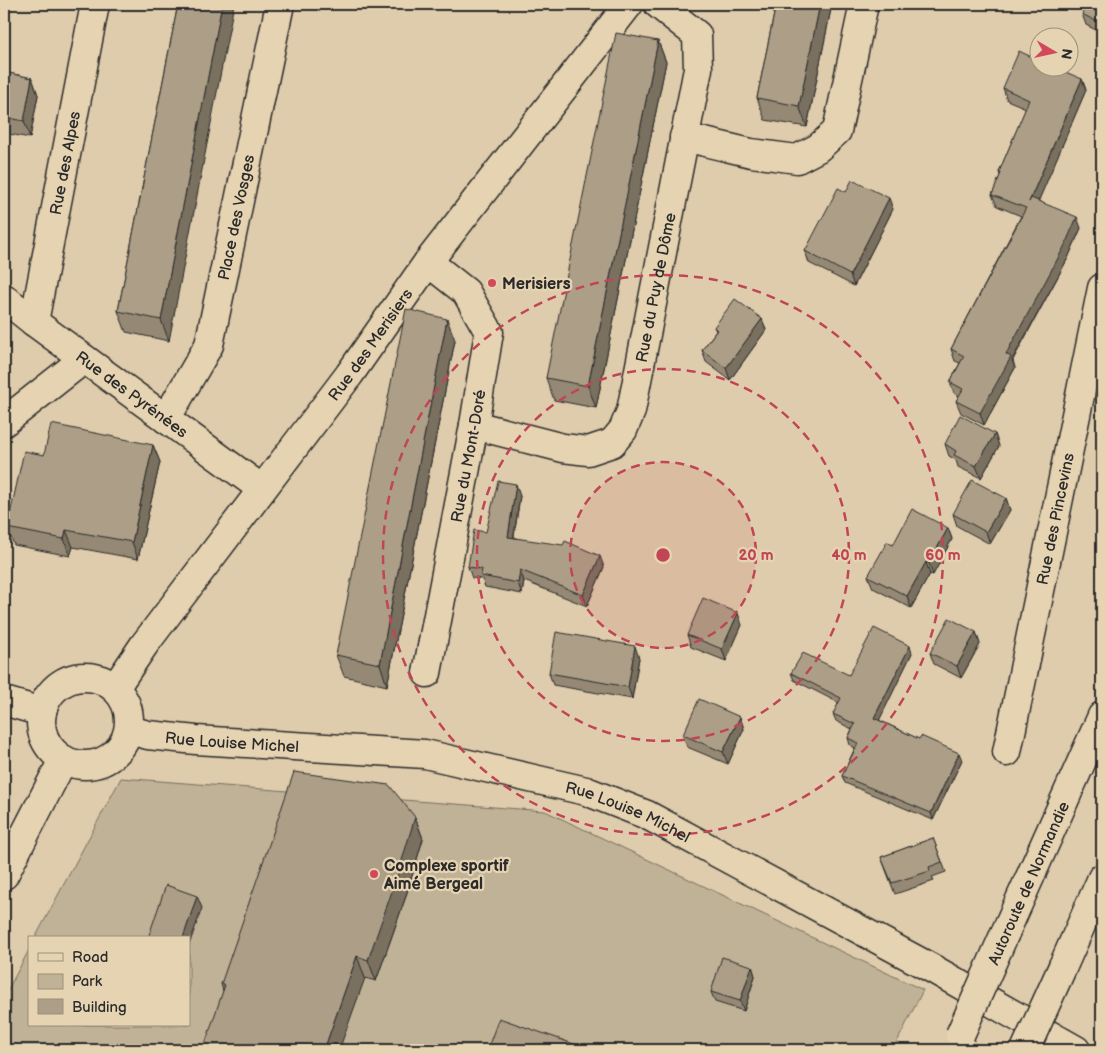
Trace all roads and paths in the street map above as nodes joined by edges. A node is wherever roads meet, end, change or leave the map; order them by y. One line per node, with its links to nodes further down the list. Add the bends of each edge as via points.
1 (95, 4): 10 (main road, Rue des Alpes)
2 (280, 4): 12 (main road, Place des Vosges, via 210,345)
3 (629, 4): 7 (main road, Rue des Merisiers)
4 (658, 4): 6 (main road, Rue du Puy de Dôme, via 697,35 698,69)
5 (864, 4): 6 (main road, via 837,131 818,148 797,160)
6 (684, 137): 14 (main road, Rue du Puy de Dôme, via 631,410 623,430 612,443 588,451 562,448)
7 (428, 262): 14 (main road, Rue du Mont-Doré, via 466,292 489,332); 15 (main road, Rue des Merisiers, via 349,375)
8 (1102, 288): 22 (main road, Rue des Pincevins)
9 (4, 298): 10 (main road, Rue des Pyrénées)
10 (34, 322): 11 (main road, Rue des Pyrénées)
11 (84, 359): 12 (main road, Rue des Pyrénées); 13 (main road)
12 (166, 419): 15 (main road, Rue des Pyrénées)
13 (4, 422)
14 (474, 425): 16 (main road, Rue du Mont-Doré)
15 (262, 489): 17 (main road, Rue des Merisiers)
16 (427, 673)
17 (115, 688): 19 (main road, via 91,677 78,677 54,689); 21 (main road, via 126,702)
18 (4, 701): 19 (main road)
19 (42, 712): 23 (main road, via 45,739 49,748)
20 (1102, 716): 26 (main road, Autoroute de Normandie, bridge)
21 (129, 730): 23 (main road, via 120,749 104,762 83,766); 28 (main road, Rue Louise Michel, via 196,740 425,754 586,791 647,815)
22 (1007, 752)
23 (63, 760): 24 (main road)
24 (4, 876)
25 (1102, 878): 27 (main road, bridge)
26 (957, 1043)
27 (1026, 1050)
28 (1076, 1050)

